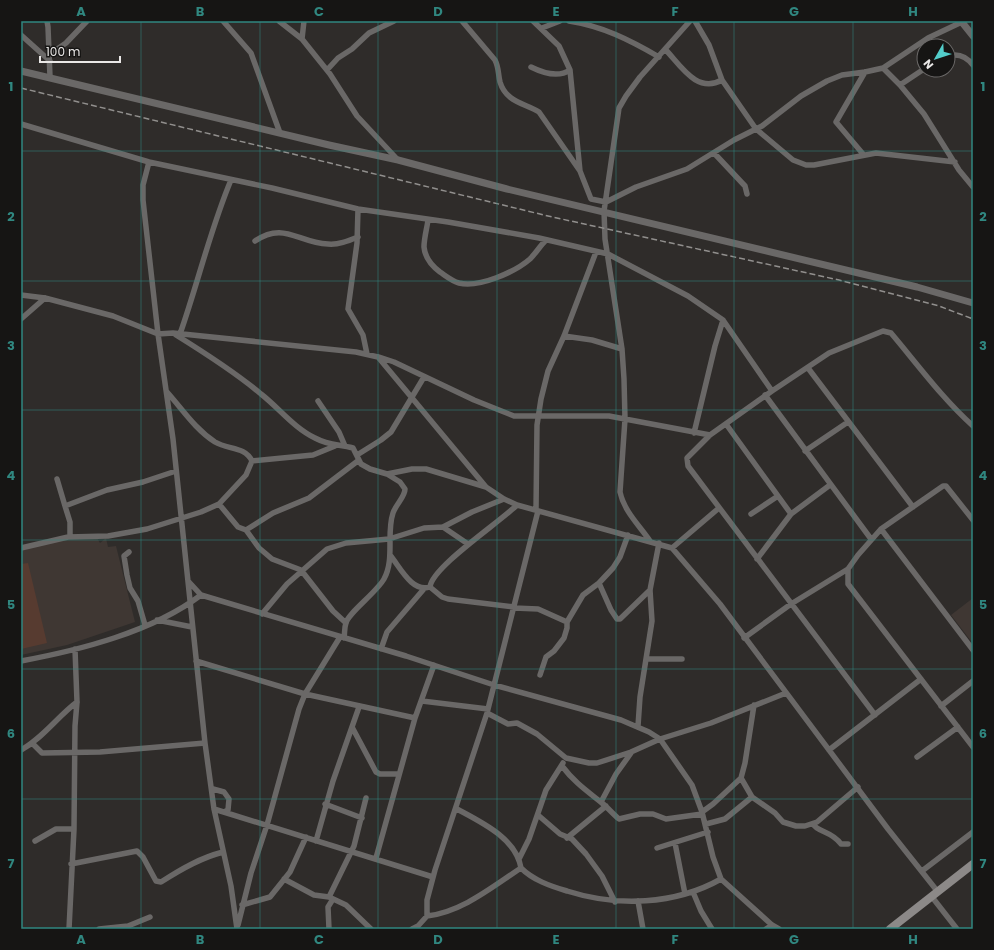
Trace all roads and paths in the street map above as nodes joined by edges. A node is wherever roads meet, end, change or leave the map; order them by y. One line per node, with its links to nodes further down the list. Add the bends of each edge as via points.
1 (53, 21): 14 (street)
2 (87, 21): 20 (street, via 66,43)
3 (222, 21): 37 (street, via 251,53)
4 (279, 21): 18 (street)
5 (304, 21): 18 (street)
6 (394, 21): 27 (street, via 369,33)
7 (462, 21): 43 (street, via 495,60 500,81 507,95 522,106 539,112)
8 (533, 21): 15 (street)
9 (560, 21): 15 (street)
10 (569, 21): 22 (street, via 616,34)
11 (690, 21): 19 (street)
12 (695, 21): 33 (street, via 709,45)
13 (962, 21): 17 (street); 26 (street, via 928,38)
14 (48, 24): 20 (street)
15 (542, 28): 28 (street, via 559,46)
16 (21, 36): 23 (street)
17 (973, 36)
18 (302, 39): 27 (street)
19 (666, 49): 22 (street); 33 (street, via 686,72 699,82 709,85)
20 (50, 54): 23 (street)
21 (956, 54): 24 (street)
22 (659, 57): 47 (street, via 619,108)
23 (50, 61): 32 (street)
24 (973, 65)
25 (531, 67): 28 (street, via 553,74 563,74)
26 (883, 68): 30 (street); 34 (street)
27 (327, 70): 40 (street, via 357,116)
28 (570, 70): 43 (street)
29 (21, 71): 32 (street)
30 (865, 72): 36 (street, via 842,75 827,81 801,96); 39 (street, via 836,122)
31 (916, 74): 34 (street)
32 (50, 77): 37 (street)
33 (722, 80): 36 (street)
34 (900, 85): 42 (street, via 924,114)
35 (21, 124): 41 (street)
36 (756, 130): 38 (street, via 734,140); 39 (street, via 785,155 806,165)
37 (280, 133): 40 (street)
38 (714, 154): 46 (street, via 745,186); 47 (street, via 687,169 636,187)
39 (863, 154): 42 (street, via 888,153)
40 (398, 160): 49 (street)
41 (149, 162): 44 (street); 62 (street, via 143,185 143,200)
42 (955, 162): 45 (street)
43 (580, 171): 47 (street, via 591,198)
44 (231, 180): 48 (street); 63 (street, via 219,209)
45 (973, 187)
46 (747, 194)
47 (606, 202): 49 (street)
48 (358, 209): 50 (street); 51 (street)
49 (604, 211): 55 (street); 58 (street)
50 (428, 220): 52 (street); 52 (street, via 424,247 426,256 437,270 459,283 476,283 519,267)
51 (358, 237): 53 (street, via 337,244 328,244 284,232 265,234); 66 (street, via 348,309 362,335)
52 (546, 240): 54 (street)
53 (255, 241)
54 (596, 252): 55 (street); 64 (street)
55 (608, 254): 60 (street, via 688,296); 65 (street)
56 (21, 294): 57 (street)
57 (45, 298): 59 (street); 62 (street, via 113,316)
58 (973, 303)
59 (21, 319)
60 (723, 320): 70 (street); 80 (street)
61 (173, 333): 62 (street); 63 (street); 82 (street, via 210,356 309,434)
62 (158, 334): 71 (street)
63 (180, 334): 66 (street)
64 (564, 336): 65 (street, via 592,340); 75 (street, via 548,371)
65 (622, 349): 76 (street)
66 (367, 354): 67 (street)
67 (378, 357): 69 (street); 73 (street)
68 (808, 368): 70 (street); 77 (street); 79 (street, via 834,350 886,331 891,333 956,411)
69 (424, 377): 73 (street); 75 (street, via 514,416)
70 (772, 391): 72 (street)
71 (167, 392): 86 (street, via 200,431 222,445 242,450); 87 (street)
72 (765, 395): 78 (street); 84 (street)
73 (410, 397): 85 (street, via 391,432); 91 (street)
74 (318, 401): 83 (street, via 339,432)
75 (538, 417): 76 (street, via 595,416); 99 (street)
76 (625, 419): 80 (street); 111 (street, via 620,492 627,510)
77 (848, 422): 84 (street); 97 (street)
78 (726, 424): 81 (street); 92 (street)
79 (973, 426)
80 (694, 433): 81 (street)
81 (710, 435): 98 (street, via 689,455 687,462)
82 (335, 446): 83 (street); 86 (street, via 313,455)
83 (345, 446): 85 (street, via 353,448)
84 (806, 451): 90 (street)
85 (358, 458): 88 (street, via 370,469); 106 (street, via 309,498 273,513)
86 (252, 461): 94 (street, via 246,475)
87 (176, 471): 96 (street, via 107,490); 102 (street)
88 (387, 474): 91 (street, via 426,469); 109 (street, via 400,482 405,489 393,513)
89 (57, 479): 96 (street)
90 (830, 484): 101 (street); 110 (street)
91 (486, 487): 93 (street)
92 (778, 496): 100 (street); 101 (street)
93 (504, 499): 95 (street); 104 (street)
94 (219, 504): 102 (street); 106 (street, via 238,527)
95 (516, 505): 99 (street); 113 (street)
96 (65, 506): 108 (street, via 70,522)
97 (913, 507): 103 (street, via 946,486); 105 (street)
98 (719, 508): 115 (street); 118 (street)
99 (537, 511): 107 (street); 129 (street)
100 (751, 514)
101 (791, 514): 118 (street)
102 (181, 518): 108 (street, via 147,529 108,536); 121 (street)
103 (973, 520)
104 (443, 527): 109 (street, via 424,528); 113 (street)
105 (881, 529): 110 (street); 140 (street)
106 (246, 530): 120 (street, via 259,548 272,559)
107 (628, 535): 111 (street); 122 (street, via 620,557)
108 (70, 537): 114 (street)
109 (389, 539): 117 (street); 120 (street, via 336,545 319,554)
110 (871, 539): 119 (street)
111 (650, 541): 112 (street)
112 (659, 543): 115 (street); 125 (street)
113 (468, 544): 123 (street, via 443,568)
114 (21, 548)
115 (672, 548): 137 (street, via 705,585)
116 (129, 552): 134 (street, via 124,556 127,575)
117 (390, 555): 124 (street, via 412,583); 133 (street, via 384,579)
118 (757, 559): 128 (street)
119 (848, 569): 128 (street); 147 (street, via 848,584)
120 (302, 570): 130 (street); 133 (street, via 333,611)
121 (189, 582): 126 (street); 127 (street)
122 (599, 583): 125 (street, via 617,619); 132 (street, via 583,595)
123 (430, 587): 124 (street); 129 (street, via 448,599)
124 (423, 590): 139 (street, via 387,632)
125 (650, 590): 141 (street, via 652,621)
126 (200, 595): 127 (street); 130 (street)
127 (190, 604): 131 (street); 135 (street)
128 (791, 604): 137 (street); 158 (street)
129 (514, 608): 132 (street, via 538,608); 149 (street)
130 (262, 614): 136 (street)
131 (157, 620): 134 (street); 135 (street)
132 (567, 622): 146 (street, via 566,634 554,651 546,657)
133 (346, 623): 136 (street)
134 (145, 625): 138 (street)
135 (192, 627): 144 (street)
136 (342, 638): 139 (street); 151 (street)
137 (744, 638): 150 (street)
138 (75, 649): 143 (street); 153 (street)
139 (381, 649): 145 (street)
140 (973, 650)
141 (646, 659): 142 (street); 160 (street)
142 (682, 659)
143 (21, 661)
144 (196, 661): 151 (street); 165 (street)
145 (434, 665): 149 (street); 152 (street)
146 (540, 675)
147 (921, 679): 155 (street); 158 (street)
148 (973, 681): 155 (street)
149 (494, 685): 157 (street); 160 (street)
150 (786, 693): 154 (street); 168 (street)
151 (306, 694): 156 (street); 191 (street)
152 (422, 701): 157 (street); 159 (street)
153 (78, 702): 164 (street); 170 (street)
154 (754, 705): 163 (street, via 711,723); 175 (street, via 745,763)
155 (941, 706): 162 (street)
156 (359, 707): 159 (street); 161 (street)
157 (488, 711): 172 (street, via 508,724 517,723 538,734); 184 (street)
158 (875, 715): 168 (street)
159 (415, 718): 174 (street)
160 (638, 726): 163 (street)
161 (352, 727): 174 (street, via 376,772); 181 (street)
162 (958, 727): 166 (street); 171 (street)
163 (660, 739): 169 (street); 186 (street, via 692,785)
164 (32, 743): 167 (street); 170 (street, via 42,753)
165 (205, 743): 170 (street); 177 (street)
166 (973, 747)
167 (21, 750)
168 (830, 750): 176 (street)
169 (631, 752): 172 (street, via 597,763); 180 (street)
170 (75, 753): 192 (street)
171 (916, 757)
172 (566, 758): 173 (street)
173 (562, 766): 180 (street, via 582,788); 187 (street, via 546,790)
174 (399, 774): 204 (street)
175 (740, 778): 178 (street); 186 (street)
176 (858, 787): 190 (street); 209 (street)
177 (213, 789): 183 (street); 185 (street, via 224,792 229,799 228,810)
178 (752, 797): 189 (street, via 725,819); 190 (street, via 788,825)
179 (366, 798): 188 (street)
180 (601, 802): 182 (street)
181 (326, 804): 188 (street); 197 (street)
182 (606, 806): 186 (street, via 619,819 640,814 653,814 666,819); 196 (street)
183 (214, 809): 185 (street); 202 (street)
184 (456, 809): 205 (street, via 504,839); 210 (street)
185 (224, 812): 191 (street)
186 (702, 813): 189 (street)
187 (538, 815): 196 (street); 205 (street)
188 (362, 818): 203 (street)
189 (706, 824): 193 (street)
190 (813, 824): 200 (street, via 818,830 835,836 841,844)
191 (268, 825): 195 (street); 219 (street)
192 (74, 829): 198 (street, via 56,829); 206 (street)
193 (708, 832): 199 (street); 212 (street)
194 (973, 832): 209 (street)
195 (306, 837): 197 (street); 211 (street, via 299,855)
196 (567, 838): 218 (street, via 575,842 596,866)
197 (316, 840): 203 (street)
198 (35, 841)
199 (675, 843): 201 (street); 214 (street)
200 (848, 844)
201 (657, 848)
202 (223, 852): 206 (street, via 184,867 161,882 156,881 137,851); 219 (street, via 237,929)
203 (351, 852): 204 (street); 216 (street)
204 (376, 858): 210 (street)
205 (519, 859): 208 (street)
206 (71, 864): 225 (street)
207 (973, 864): 215 (main road)
208 (521, 868): 218 (street, via 534,878 555,888 596,900); 220 (street, via 479,896 445,914)
209 (922, 871): 215 (street)
210 (433, 877): 220 (street, via 427,900)
211 (284, 879): 216 (street, via 314,895); 219 (street, via 270,897)
212 (721, 879): 213 (street); 222 (street)
213 (693, 892): 214 (street); 231 (street)
214 (685, 894): 217 (street)
215 (935, 894): 224 (street); 234 (main road)
216 (331, 898): 227 (street, via 328,907); 228 (street, via 353,910)
217 (638, 901): 218 (street); 230 (street)
218 (615, 902)
219 (242, 906)
220 (427, 916): 223 (street)
221 (150, 917): 226 (street, via 128,926)
222 (772, 925): 232 (street); 233 (street)
223 (418, 928): 229 (street)
224 (955, 928)
225 (69, 929)
226 (99, 929)
227 (330, 929)
228 (371, 929)
229 (412, 929)
230 (643, 929)
231 (712, 929)
232 (766, 929)
233 (780, 929)
234 (890, 929)

